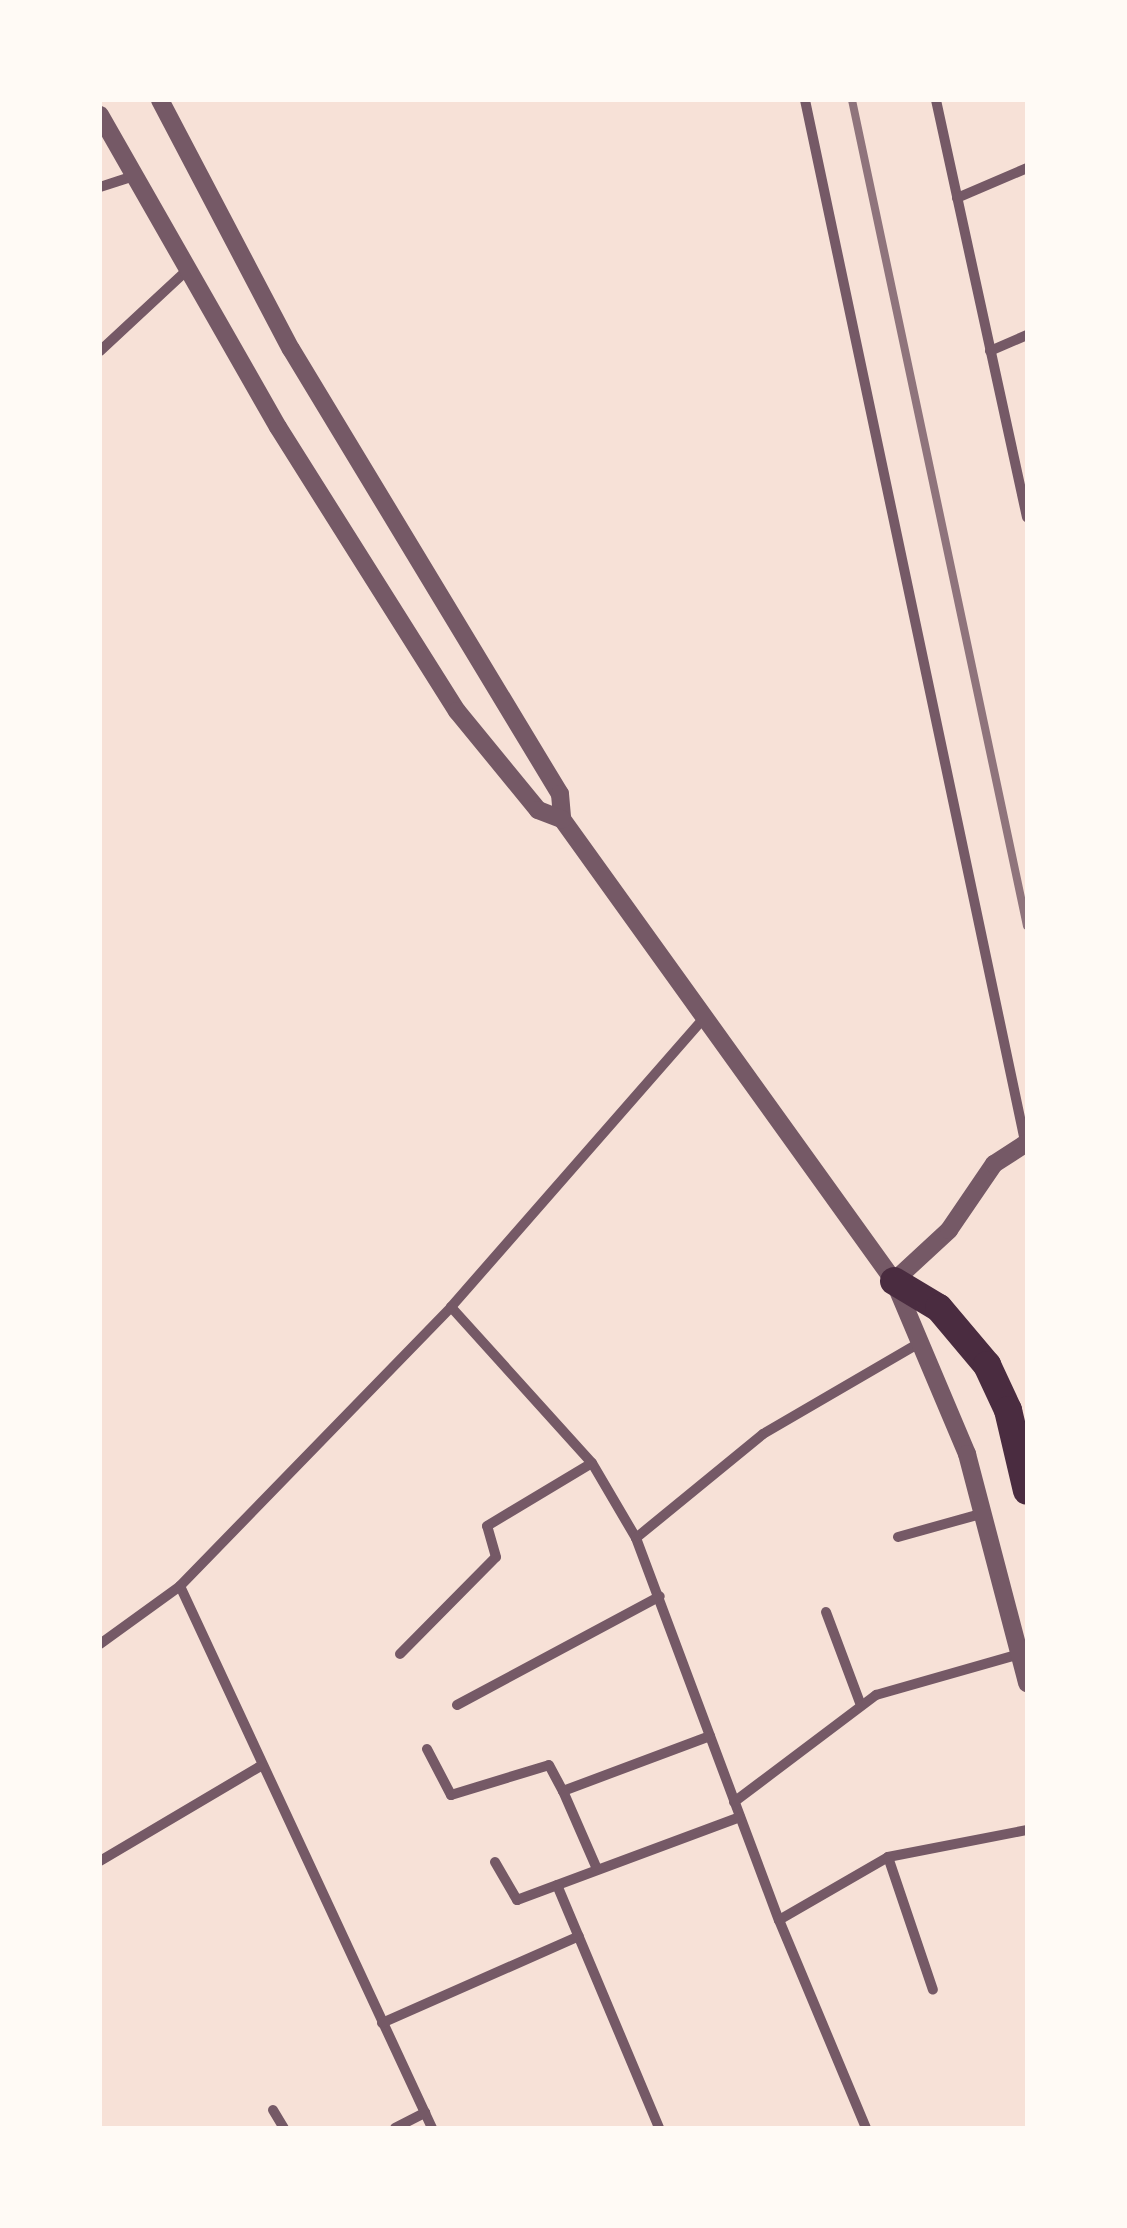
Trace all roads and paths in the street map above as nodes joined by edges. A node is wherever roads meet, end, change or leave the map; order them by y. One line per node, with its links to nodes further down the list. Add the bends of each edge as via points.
1 (160, 100): 14 (street, via 291,349 560,794)
2 (805, 100): 16 (street)
3 (936, 100): 8 (street)
4 (100, 115): 6 (street)
5 (1027, 168): 8 (street)
6 (134, 176): 7 (street); 9 (street)
7 (100, 187)
8 (957, 198): 12 (street)
9 (186, 271): 11 (street); 14 (street, via 457,711 538,810)
10 (1027, 335): 12 (street)
11 (100, 351)
12 (990, 351): 13 (street)
13 (1027, 516)
14 (562, 819): 15 (street)
15 (707, 1015): 17 (street); 18 (street)
16 (1026, 1148): 17 (street, via 994,1164 950,1230)
17 (894, 1281): 19 (street); 21 (highway, via 940,1308 987,1365 1008,1410)
18 (451, 1307): 20 (street); 25 (street)
19 (924, 1341): 22 (street); 24 (street, via 763,1434)
20 (592, 1463): 24 (street); 29 (street, via 487,1526 496,1557)
21 (1027, 1491)
22 (985, 1512): 23 (street); 30 (street)
23 (898, 1537)
24 (636, 1538): 26 (street)
25 (180, 1586): 28 (street); 36 (street)
26 (660, 1596): 33 (street); 34 (street)
27 (826, 1612): 32 (street)
28 (100, 1644)
29 (400, 1654)
30 (1021, 1654): 31 (street); 32 (street)
31 (1027, 1683)
32 (860, 1703): 38 (street)
33 (457, 1705)
34 (710, 1736): 37 (street); 38 (street)
35 (427, 1749): 37 (street, via 451,1795 549,1765)
36 (259, 1767): 42 (street); 49 (street)
37 (563, 1791): 44 (street)
38 (734, 1802): 39 (street)
39 (740, 1817): 44 (street); 46 (street)
40 (1027, 1830): 41 (street)
41 (888, 1857): 46 (street); 48 (street)
42 (100, 1861)
43 (494, 1862): 45 (street, via 514,1900)
44 (597, 1869): 45 (street)
45 (557, 1886): 47 (street)
46 (778, 1920): 56 (street)
47 (578, 1936): 49 (street); 55 (street)
48 (933, 1990)
49 (382, 2023): 51 (street)
50 (273, 2110): 52 (street)
51 (425, 2113): 53 (street); 54 (street)
52 (284, 2128)
53 (394, 2128)
54 (432, 2128)
55 (658, 2128)
56 (866, 2128)

